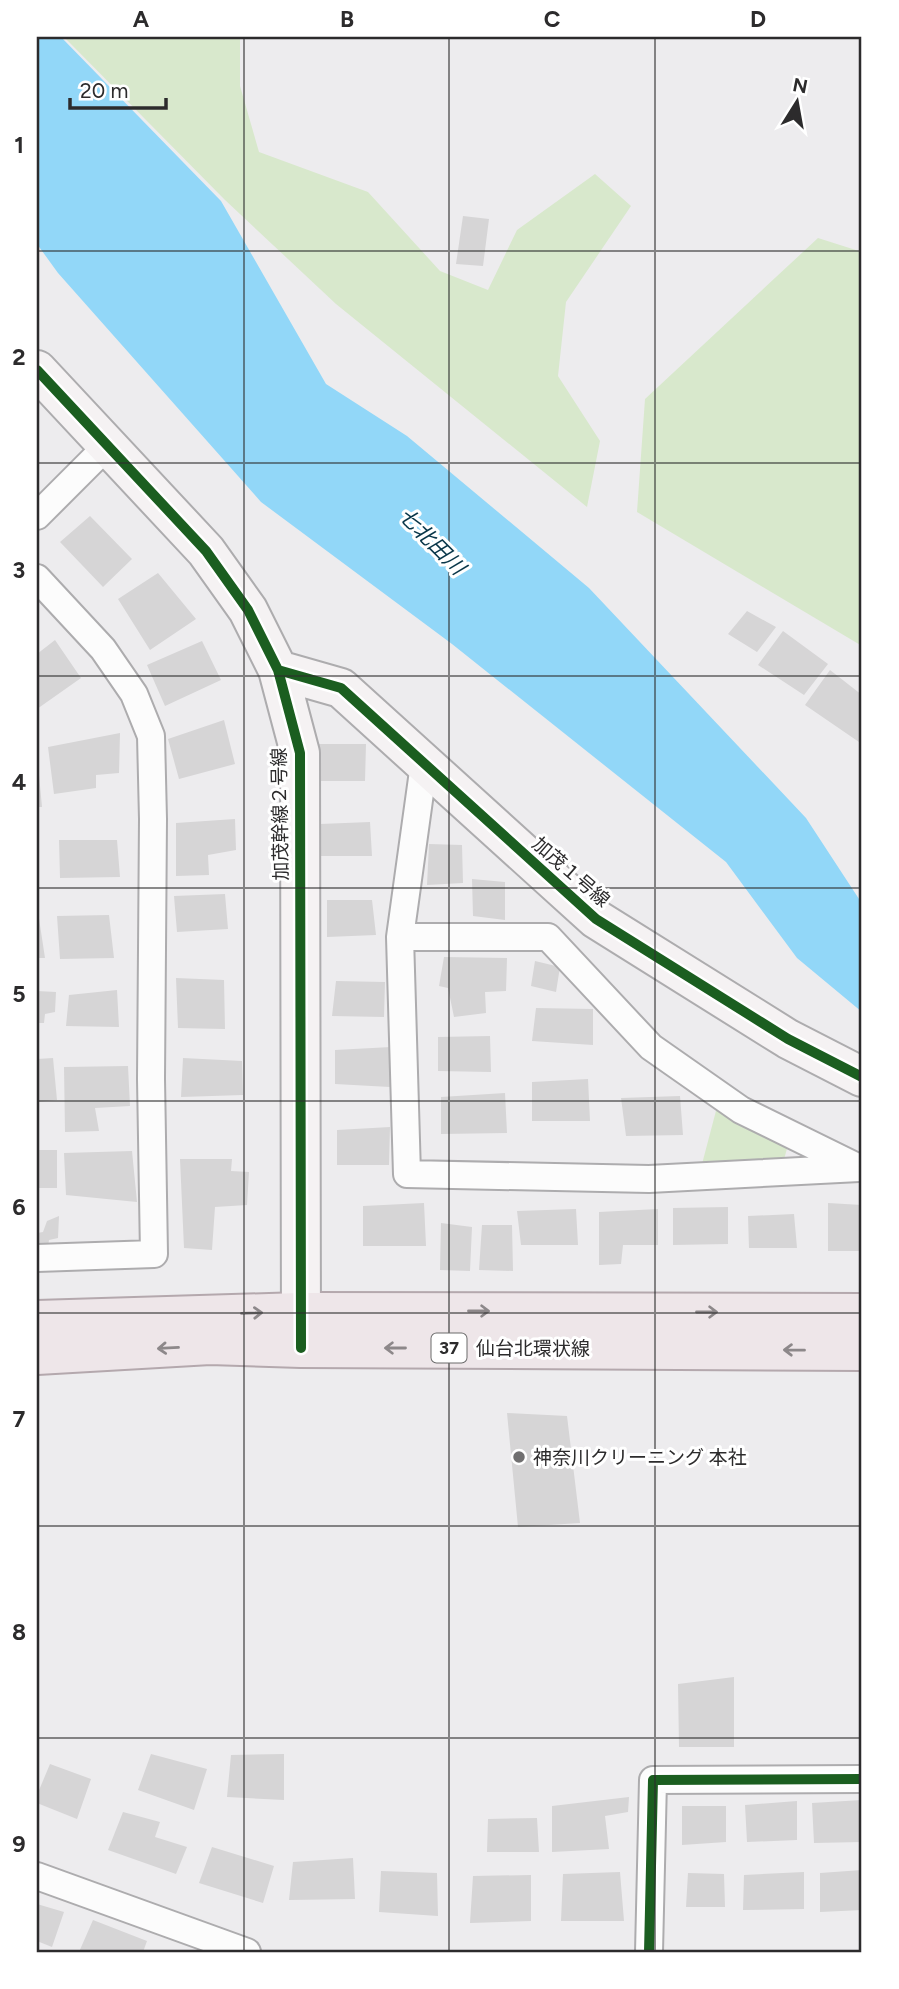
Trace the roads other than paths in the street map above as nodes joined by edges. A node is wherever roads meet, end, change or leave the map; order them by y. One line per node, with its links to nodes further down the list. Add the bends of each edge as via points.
1 (37, 370): 2 (street, 加茂幹線２号線)
2 (108, 445): 3 (street); 5 (street, 加茂幹線２号線, via 206,551 248,610)
3 (37, 516)
4 (37, 578): 10 (street, via 103,649 134,694 151,736 154,1254)
5 (278, 670): 6 (street, 加茂１号線, via 341,688); 13 (street, 加茂幹線２号線, via 300,753)
6 (424, 764): 7 (street); 8 (street, 加茂１号線, via 596,919 788,1039)
7 (400, 937): 9 (street, via 548,937 651,1047 741,1110); 9 (street, via 407,1174 649,1179)
8 (862, 1077)
9 (860, 1169)
10 (37, 1258)
11 (862, 1313): 13 (main road, 仙台北環状線 / 37, one-way to 11)
12 (37, 1320): 13 (main road, 仙台北環状線 / 37, one-way to 13)
13 (301, 1330): 14 (main road, 仙台北環状線 / 37, one-way to 13, via 516,1348); 15 (main road, 仙台北環状線 / 37, one-way to 15, via 210,1345)
14 (862, 1351)
15 (37, 1355)
16 (862, 1779): 19 (street, via 653,1780)
17 (37, 1876): 18 (street)
18 (247, 1952)
19 (649, 1952)

